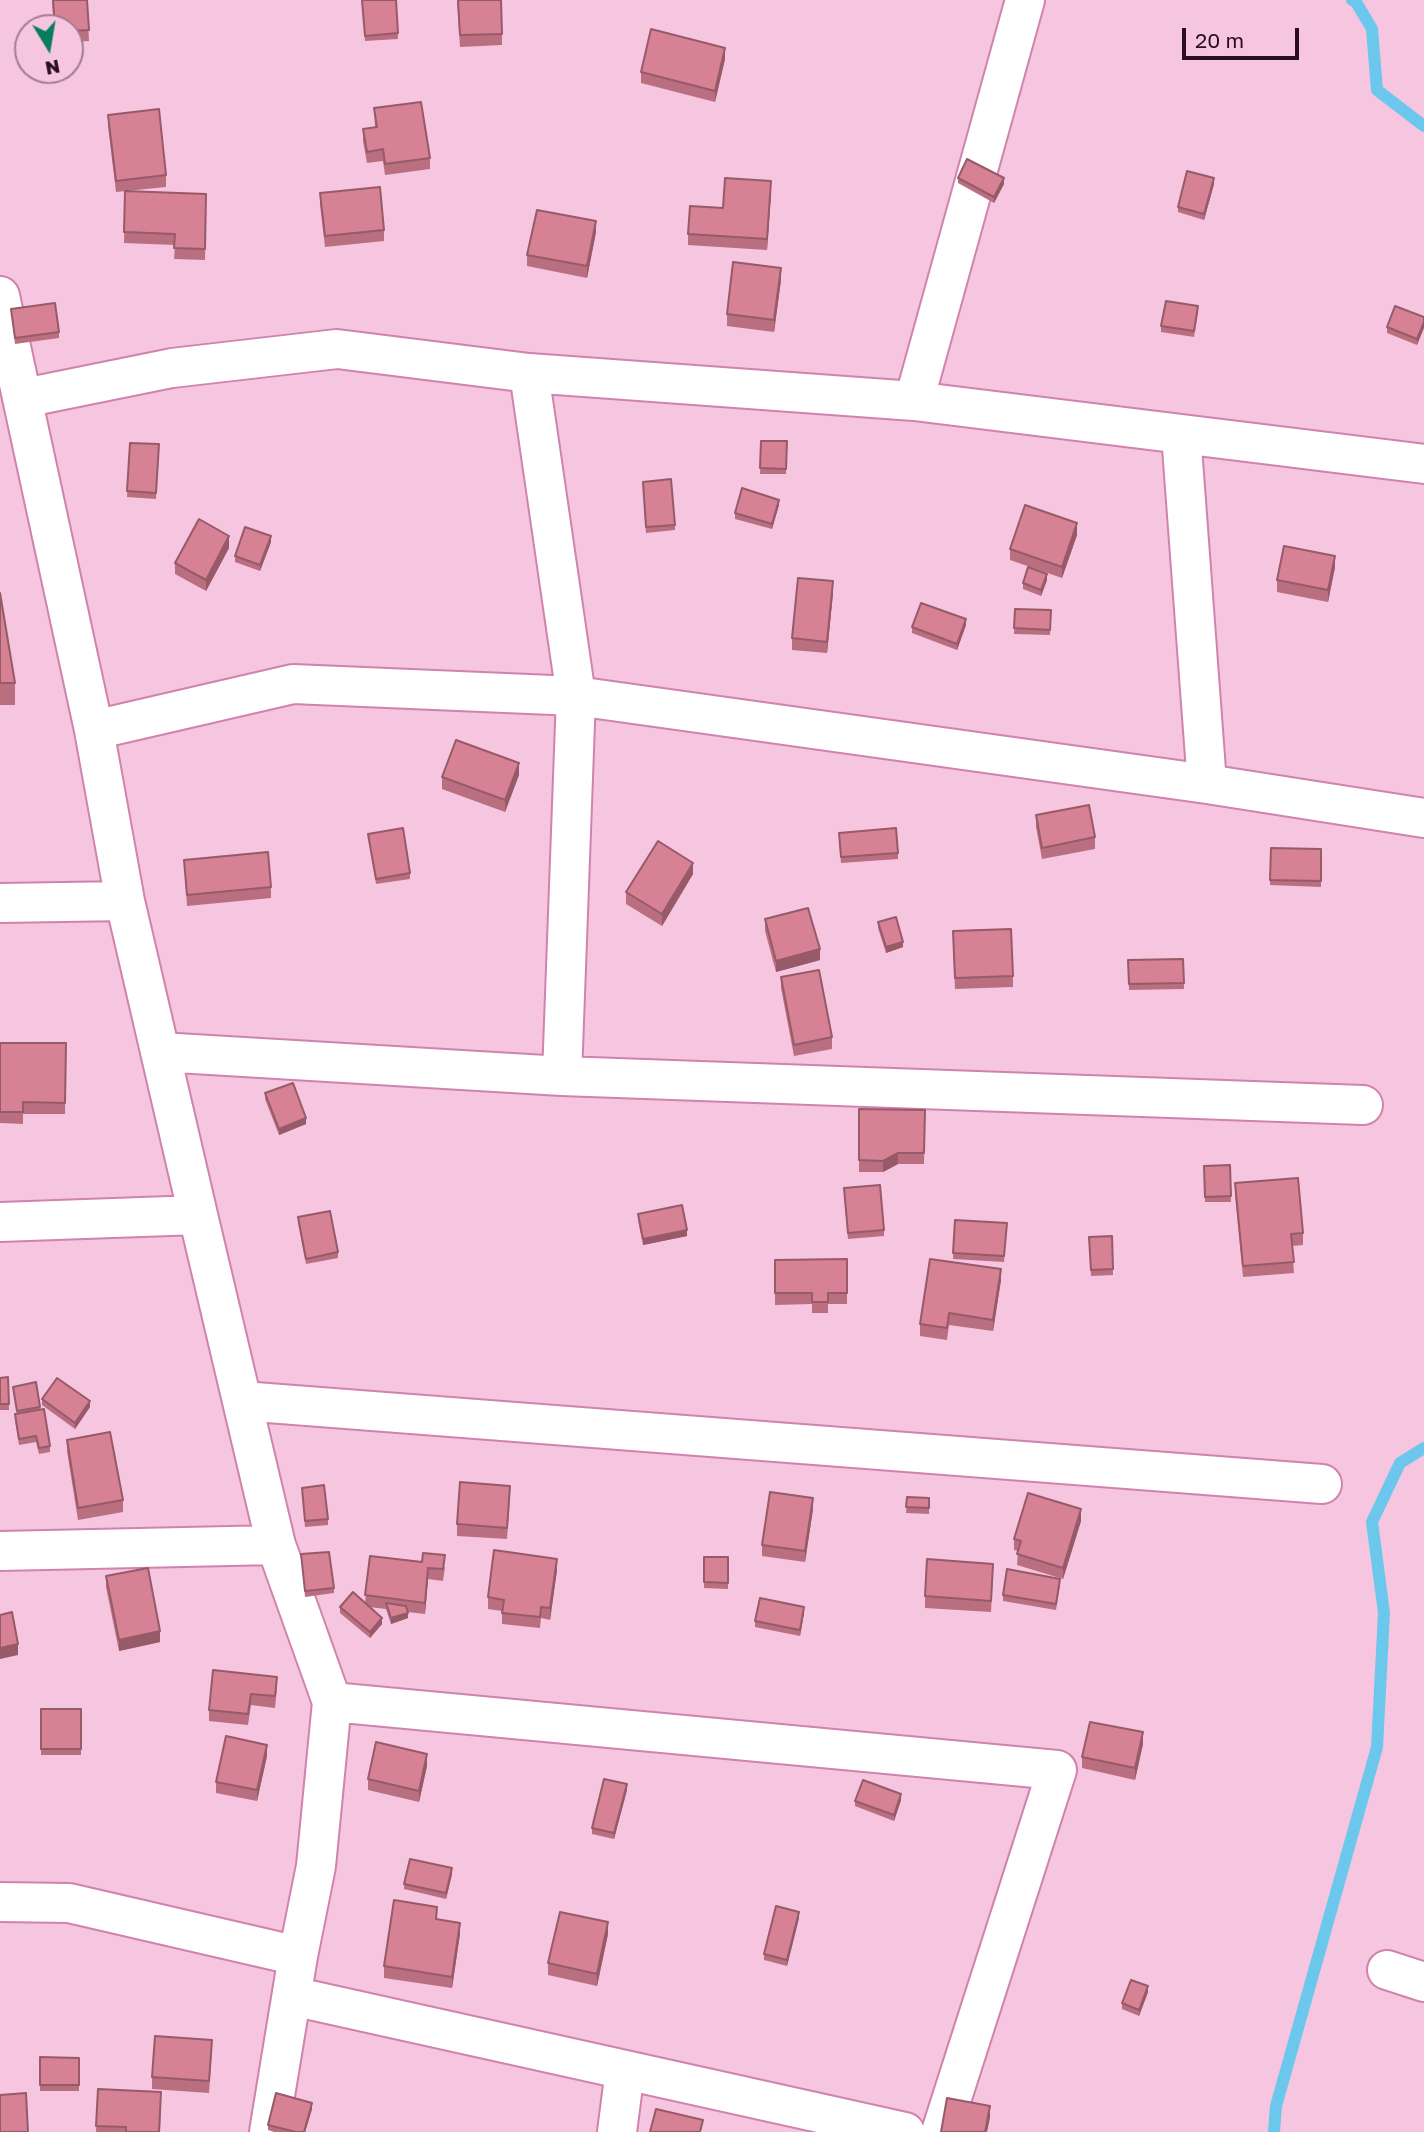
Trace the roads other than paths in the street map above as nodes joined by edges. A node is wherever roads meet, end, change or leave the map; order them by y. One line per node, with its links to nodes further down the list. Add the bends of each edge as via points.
1 (1025, 0): 5 (street)
2 (0, 296): 4 (street)
3 (529, 373): 4 (street, via 337,349 172,368); 5 (street); 8 (street)
4 (24, 398): 9 (street)
5 (915, 401): 6 (street)
6 (1181, 434): 7 (street); 10 (street)
7 (1424, 464)
8 (576, 696): 9 (street, via 293,684); 10 (street); 15 (street)
9 (94, 730): 12 (street)
10 (1206, 784): 11 (street)
11 (1424, 818)
12 (125, 901): 13 (street); 14 (street)
13 (0, 903)
14 (160, 1052): 15 (street); 17 (street)
15 (562, 1076): 16 (street)
16 (1363, 1105)
17 (198, 1215): 18 (street); 19 (street)
18 (0, 1222)
19 (242, 1401): 20 (street); 21 (street)
20 (1322, 1484)
21 (276, 1545): 22 (street); 23 (street)
22 (0, 1551)
23 (332, 1702): 25 (street, via 316,1866); 33 (street, via 1057,1770)
24 (0, 1902): 25 (street, via 69,1903)
25 (298, 1956): 28 (street)
26 (1387, 1970): 27 (street)
27 (1424, 1982)
28 (292, 1996): 29 (street); 30 (street)
29 (625, 2070): 31 (street); 32 (street)
30 (269, 2132)
31 (617, 2132)
32 (905, 2132)
33 (941, 2132)

